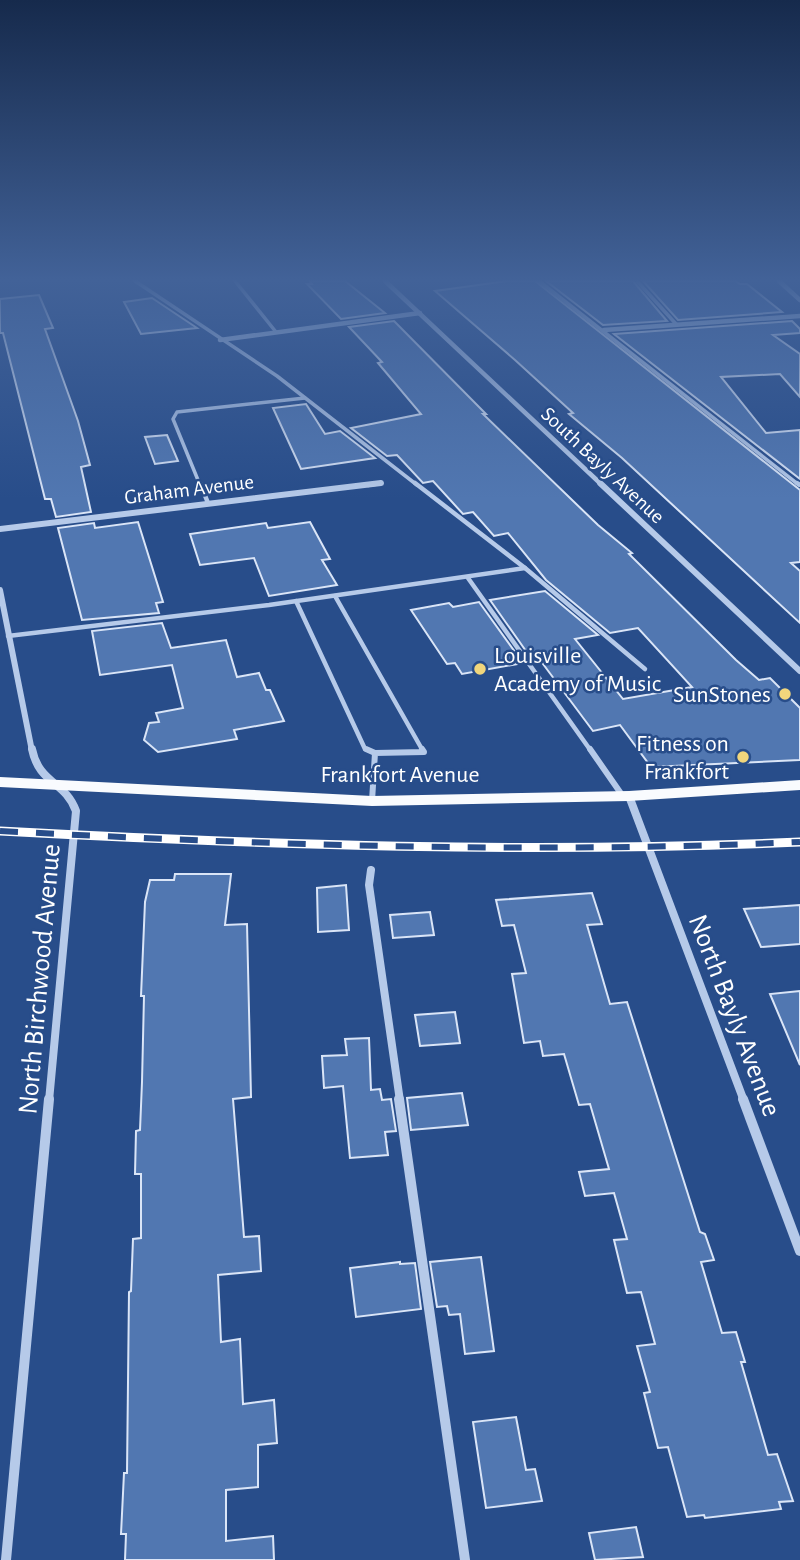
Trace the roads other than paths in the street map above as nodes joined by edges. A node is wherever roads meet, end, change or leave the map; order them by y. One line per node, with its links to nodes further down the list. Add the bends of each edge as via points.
1 (242, 354): 4 (lane)
2 (463, 354): 16 (street, South Bayly Avenue)
3 (629, 354): 6 (lane)
4 (305, 398): 7 (lane, via 177,412 173,419); 9 (lane)
5 (381, 483): 7 (street, Graham Avenue)
6 (800, 485)
7 (208, 503): 8 (street, Graham Avenue)
8 (0, 529)
9 (525, 568): 10 (lane); 15 (lane)
10 (468, 578): 12 (lane); 21 (lane)
11 (0, 590): 14 (street, North Birchwood Avenue)
12 (334, 596): 13 (lane); 17 (lane, via 424,752)
13 (296, 601): 14 (lane); 17 (lane, via 365,750)
14 (8, 636): 19 (street, North Birchwood Avenue, via 35,765 40,774)
15 (645, 670)
16 (800, 671)
17 (375, 753): 22 (lane)
18 (0, 782): 19 (main road, Frankfort Avenue)
19 (58, 785): 22 (main road, Frankfort Avenue); 25 (street, North Birchwood Avenue, via 72,797 76,811)
20 (800, 785): 21 (main road, Frankfort Avenue)
21 (626, 796): 22 (main road, Frankfort Avenue); 24 (street, North Bayly Avenue)
22 (372, 801)
23 (371, 870): 26 (street, via 369,885)
24 (800, 1251)
25 (6, 1560)
26 (465, 1560)

